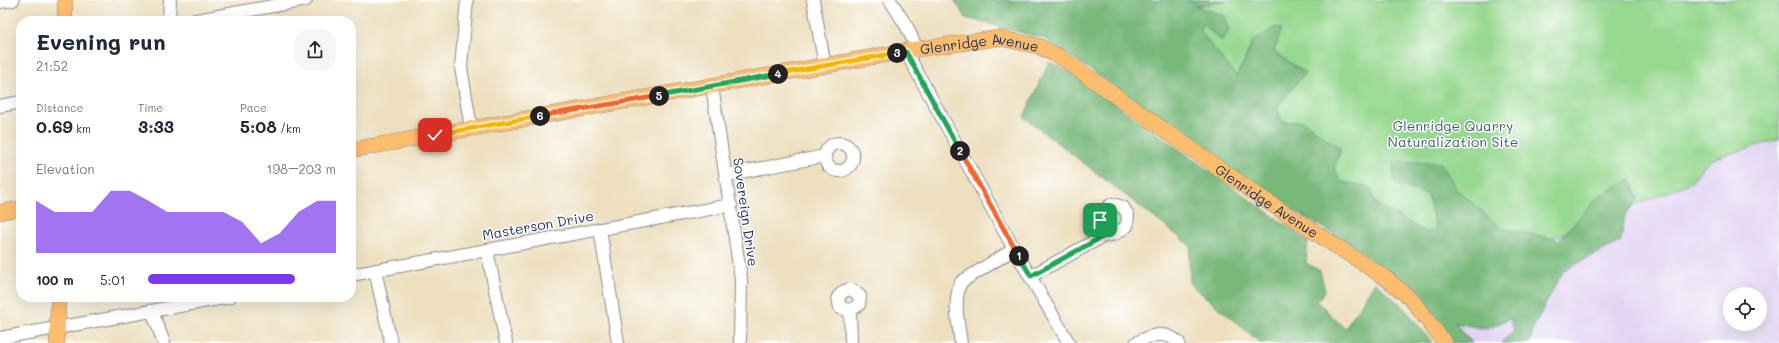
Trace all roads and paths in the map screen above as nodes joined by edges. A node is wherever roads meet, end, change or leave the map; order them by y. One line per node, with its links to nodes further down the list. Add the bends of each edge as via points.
1 (13, 0): 8 (street)
2 (65, 0): 10 (main road)
3 (170, 0): 11 (street)
4 (306, 0): 9 (street)
5 (467, 0): 18 (street, via 461,67)
6 (813, 0): 14 (street)
7 (890, 0): 13 (street, via 907,27)
8 (0, 2)
9 (270, 3): 12 (street)
10 (65, 16)
11 (169, 16)
12 (213, 16)
13 (912, 51): 14 (main road, Glenridge Avenue); 27 (street); 49 (main road, Glenridge Avenue, via 999,38 1038,46 1060,57 1256,194 1387,279 1411,299)
14 (825, 66): 15 (main road, Glenridge Avenue)
15 (712, 86): 18 (main road, Glenridge Avenue); 21 (street, Sovereign Drive)
16 (16, 103): 17 (street)
17 (0, 106)
18 (471, 128): 19 (main road, Glenridge Avenue)
19 (356, 149)
20 (825, 156): 21 (street)
21 (726, 175): 22 (street, Sovereign Drive)
22 (731, 205): 25 (street, Masterson Drive); 43 (street, Sovereign Drive, via 741,279)
23 (16, 209): 24 (main road)
24 (0, 212)
25 (600, 229): 28 (street, Masterson Drive); 42 (street)
26 (1102, 237): 31 (street)
27 (1014, 249): 31 (street); 45 (street, via 961,282 957,291 956,306)
28 (487, 250): 29 (street, Masterson Drive); 41 (street)
29 (375, 270): 30 (street, Masterson Drive); 40 (street)
30 (356, 274)
31 (1031, 276): 46 (street)
32 (58, 302): 36 (main road)
33 (202, 302): 35 (street)
34 (850, 310): 44 (street)
35 (152, 311): 36 (street); 39 (street)
36 (57, 327): 37 (street); 38 (main road)
37 (0, 338)
38 (57, 343)
39 (164, 343)
40 (391, 343)
41 (506, 343)
42 (618, 343)
43 (740, 343)
44 (851, 343)
45 (961, 343)
46 (1069, 343)
47 (1136, 343): 48 (street, via 1148,337 1165,335)
48 (1179, 343)
49 (1445, 343)

